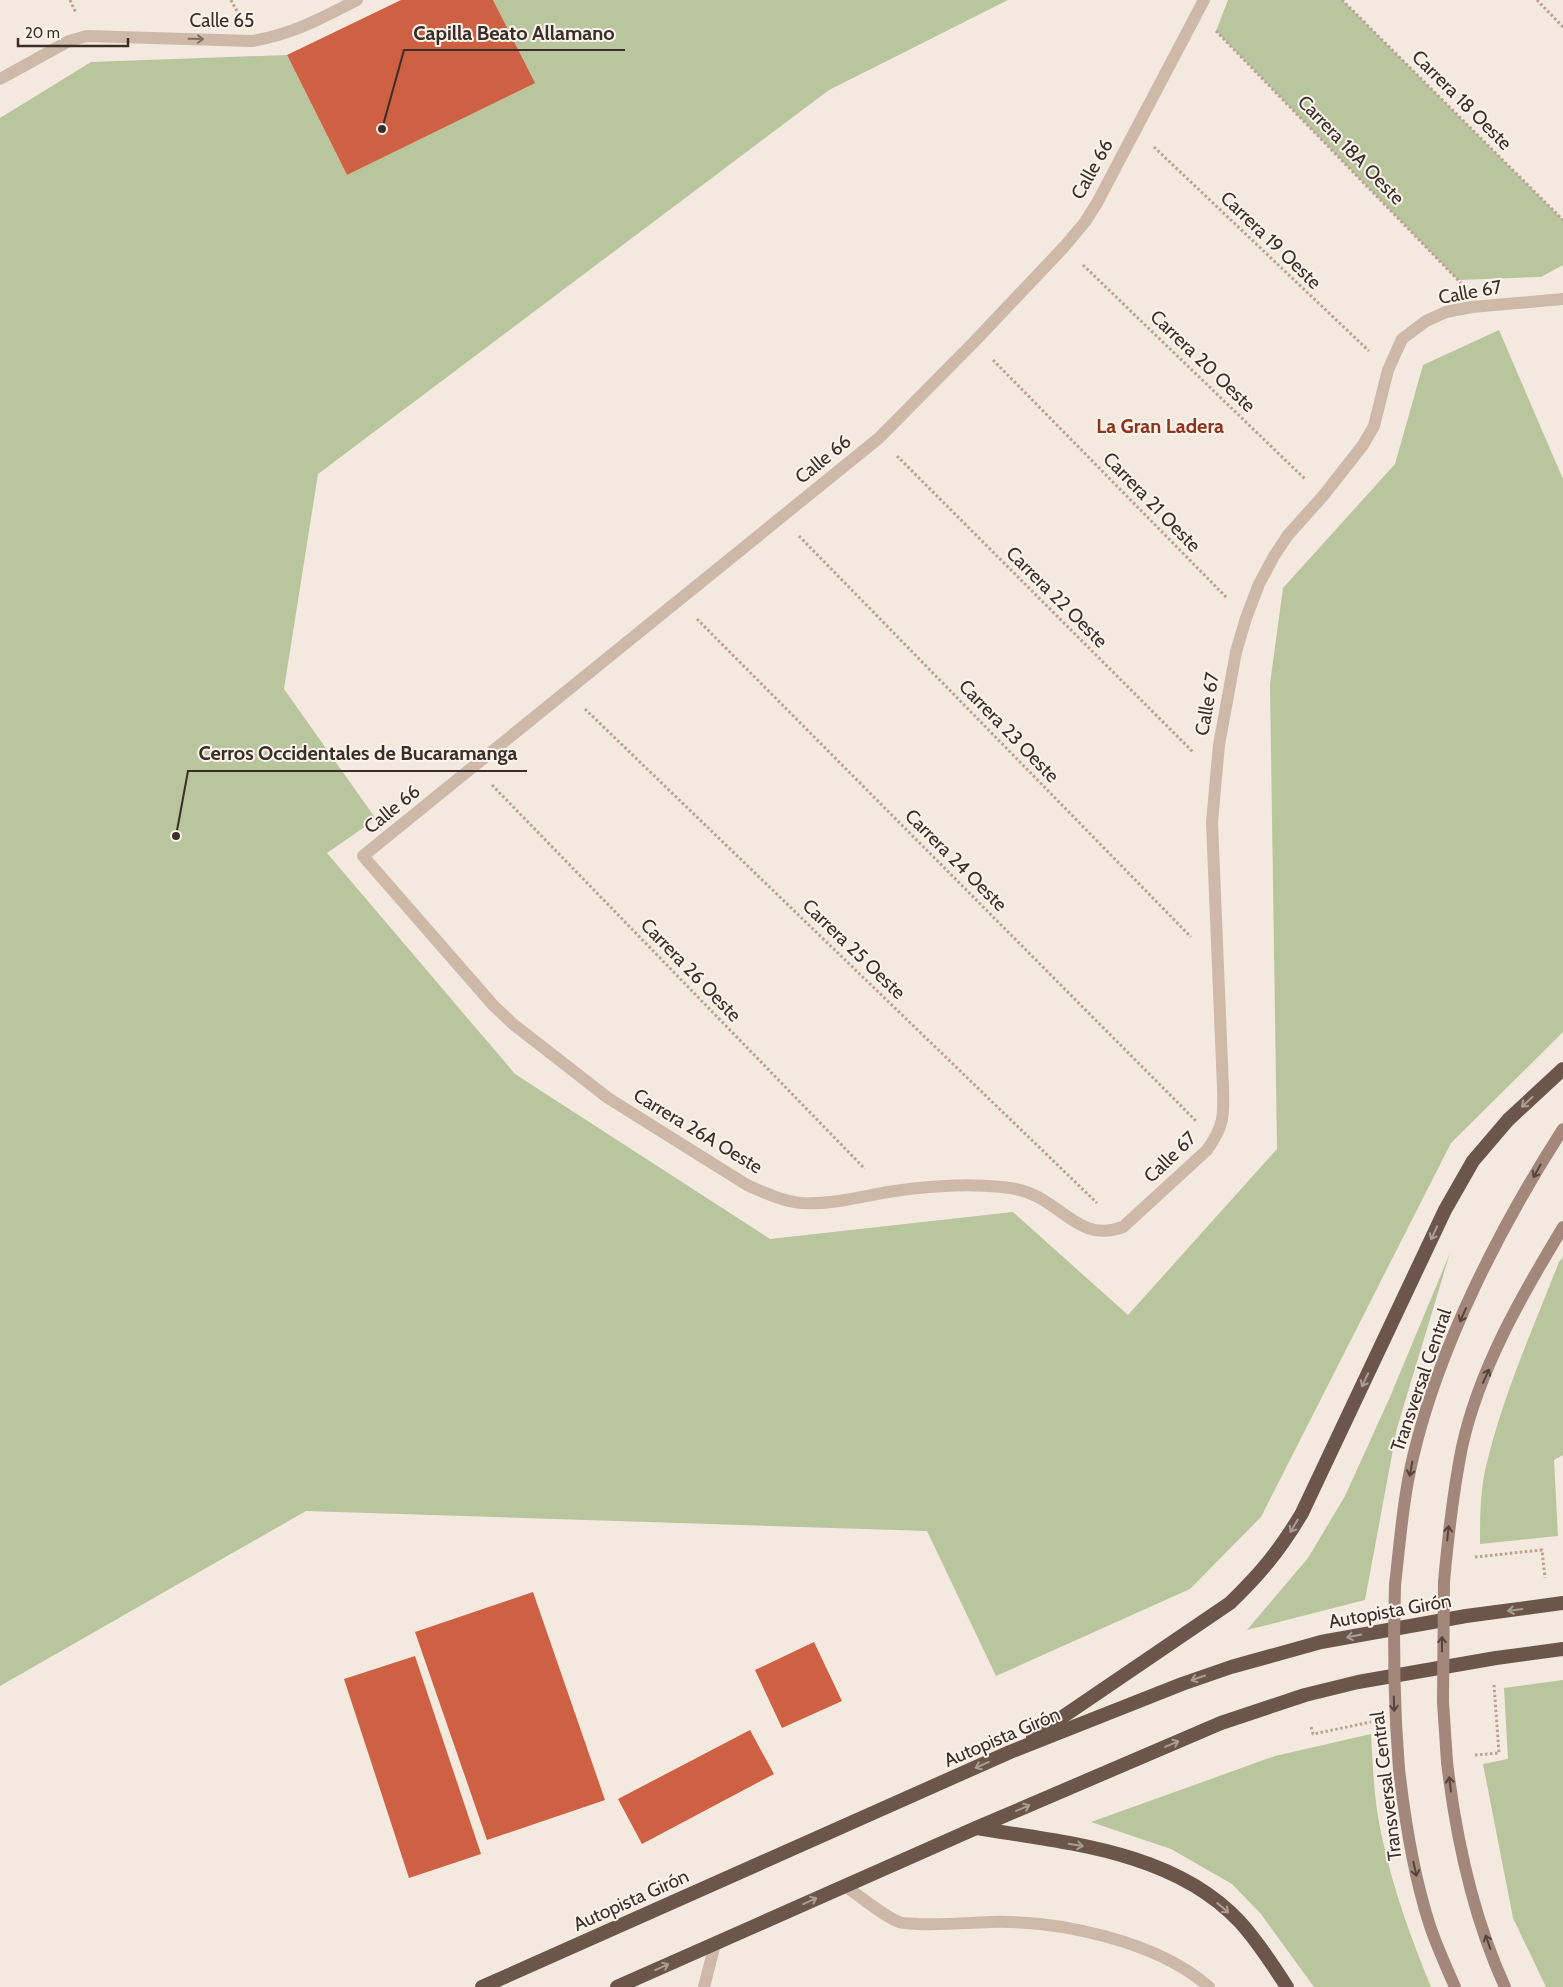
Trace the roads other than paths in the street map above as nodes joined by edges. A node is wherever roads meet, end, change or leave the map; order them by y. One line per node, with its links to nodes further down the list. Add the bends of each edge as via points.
1 (357, 0): 3 (street, Calle 65, one-way to 1, via 69,41 87,36 252,40 304,27)
2 (1204, 0): 5 (street, Calle 66, via 1085,222 975,341 879,438)
3 (0, 79)
4 (1563, 299): 9 (street, Calle 67, via 1446,312 1426,321 1402,339 1388,370 1374,426 1363,445 1288,535 1259,584 1236,652 1219,745 1212,822 1224,1107 1222,1124 1207,1150 1123,1227)
5 (363, 856): 9 (street, Carrera 26A Oeste, via 513,1024 608,1098 747,1185 772,1196 801,1202 824,1202 936,1185 1001,1187 1038,1197 1089,1230)
6 (1563, 1069): 12 (highway, one-way to 12, via 1508,1120 1473,1161 1445,1210 1302,1513 1258,1576 1230,1603)
7 (1563, 1129): 21 (main road, Transversal Central, one-way to 21, bridge, via 1507,1224 1452,1340 1413,1457 1403,1509 1395,1585 1393,1651 1395,1717 1405,1825 1429,1923)
8 (1563, 1228): 22 (main road, one-way to 8, bridge, via 1470,1883 1454,1813 1443,1702 1444,1582 1450,1513 1461,1455 1478,1394 1502,1338)
9 (1100, 1231)
10 (1563, 1603): 12 (highway, Autopista Girón, one-way to 12, via 1369,1633 1278,1653 1182,1684)
11 (1563, 1649): 13 (highway, one-way to 11, via 1221,1723 1305,1694 1358,1682)
12 (1010, 1752): 16 (highway, Autopista Girón, one-way to 16)
13 (976, 1828): 14 (highway); 20 (highway, one-way to 20, via 1091,1848 1157,1868 1204,1891 1240,1922)
14 (845, 1886): 15 (highway, one-way to 14); 19 (street, via 900,1923 1052,1924 1150,1951 1197,1976)
15 (715, 1944): 17 (highway, one-way to 15); 18 (street)
16 (482, 1987)
17 (617, 1987)
18 (704, 1987)
19 (1209, 1987)
20 (1288, 1987)
21 (1455, 1987)
22 (1505, 1987)

